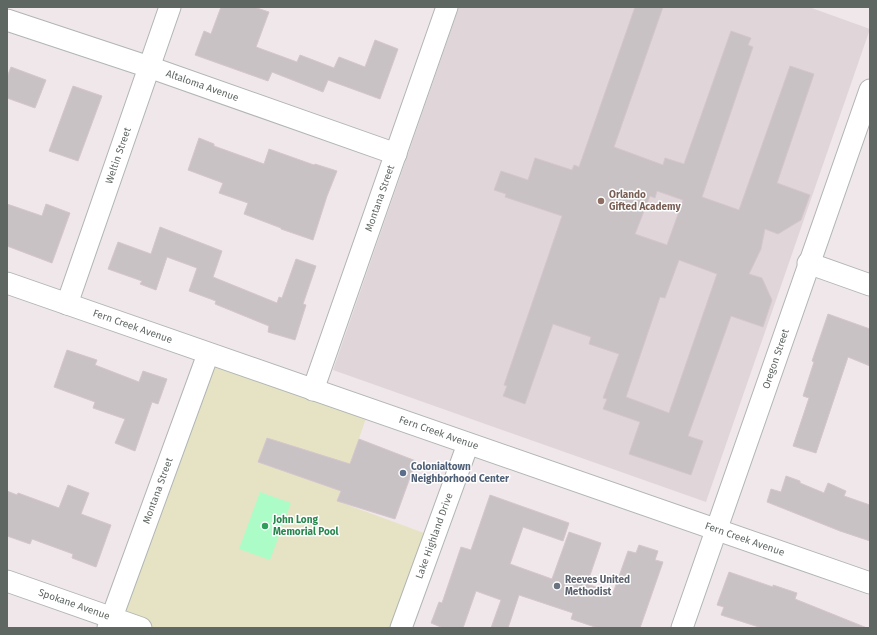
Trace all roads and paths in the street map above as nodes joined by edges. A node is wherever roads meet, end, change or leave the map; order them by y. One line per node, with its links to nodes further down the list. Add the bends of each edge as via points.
1 (170, 7): 4 (street, Weltin Street)
2 (447, 7): 6 (street, Montana Street)
3 (7, 20): 4 (street, Altaloma Avenue)
4 (149, 67): 6 (street, Altaloma Avenue); 10 (street, Weltin Street)
5 (870, 90): 7 (street, Oregon Street)
6 (396, 154): 12 (street, Montana Street)
7 (808, 263): 9 (street); 14 (street, Oregon Street)
8 (7, 283): 10 (street, Fern Creek Avenue)
9 (870, 285)
10 (67, 304): 11 (street, Fern Creek Avenue)
11 (208, 354): 12 (street, Fern Creek Avenue); 17 (street, Montana Street)
12 (313, 390): 13 (street, Fern Creek Avenue)
13 (468, 444): 14 (street, Fern Creek Avenue); 19 (street, Lake Highland Drive)
14 (717, 529): 16 (street, Fern Creek Avenue); 20 (street, Oregon Street)
15 (7, 581): 17 (street, Spokane Avenue)
16 (870, 583)
17 (110, 623): 18 (street, Spokane Avenue)
18 (141, 628)
19 (401, 628)
20 (682, 628)

